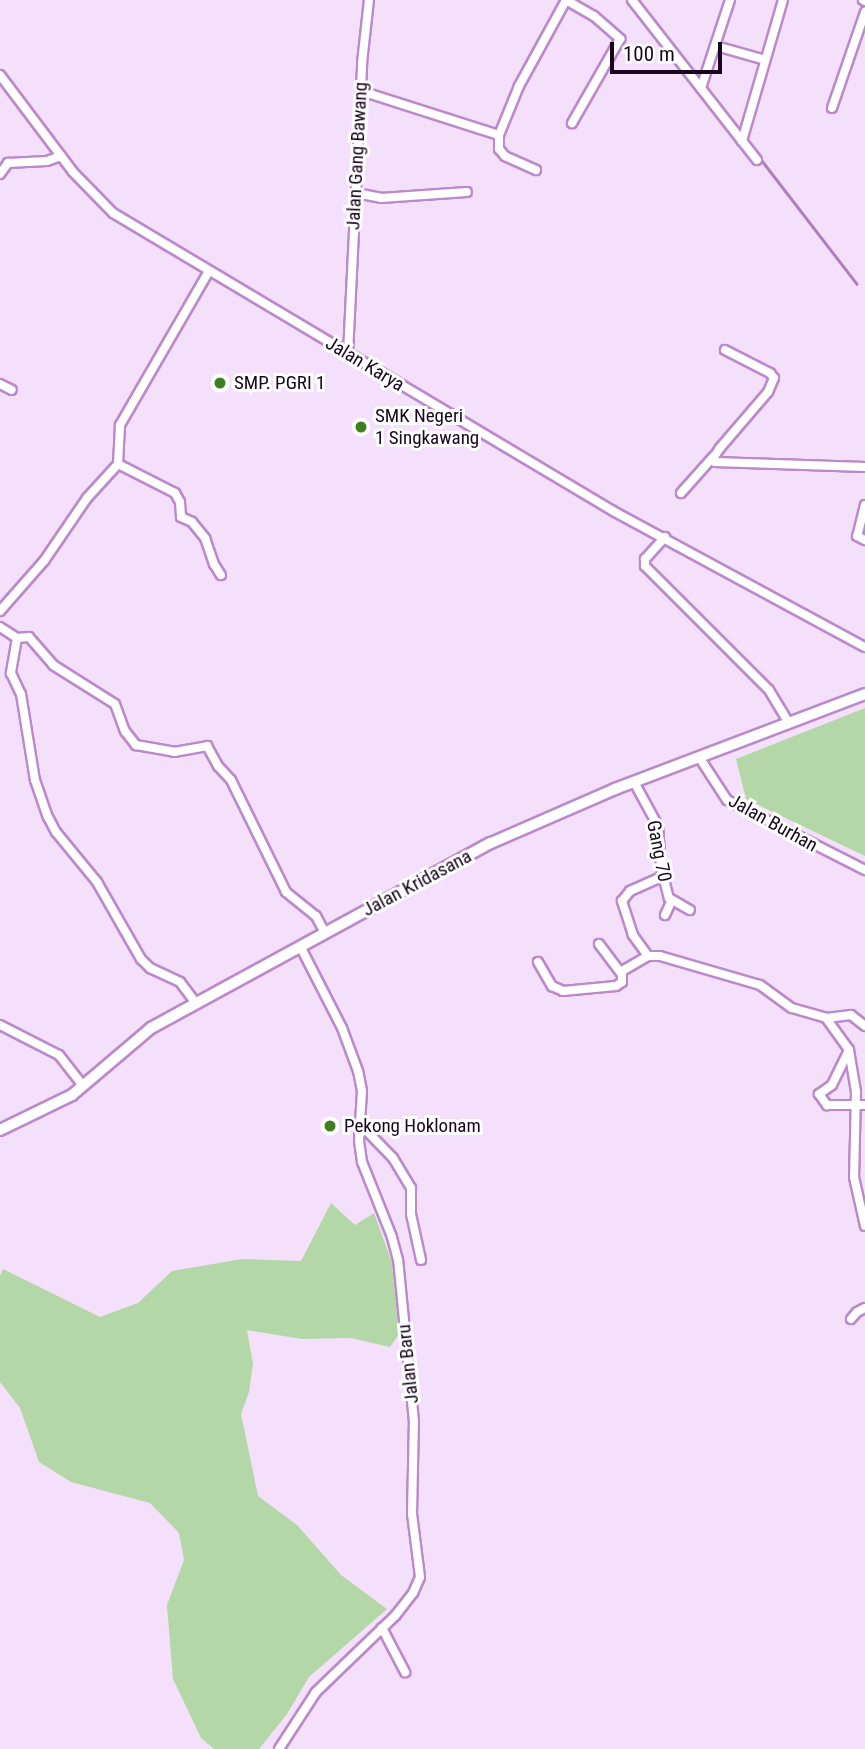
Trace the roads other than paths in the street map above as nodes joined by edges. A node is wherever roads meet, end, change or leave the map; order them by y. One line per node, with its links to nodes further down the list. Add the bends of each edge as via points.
1 (369, 0): 11 (street, Jalan Gang Bawang)
2 (566, 0): 13 (street, via 620,39); 14 (street, via 519,86)
3 (730, 0): 7 (street)
4 (783, 0): 8 (street)
5 (636, 2): 10 (street)
6 (865, 12): 12 (street)
7 (716, 46): 8 (street); 10 (street)
8 (765, 60): 15 (street)
9 (0, 75): 16 (street, Jalan Karya)
10 (702, 85): 15 (street)
11 (361, 91): 14 (street); 20 (street, Jalan Gang Bawang)
12 (832, 108)
13 (572, 123)
14 (499, 135): 18 (street, via 499,149 505,156)
15 (743, 137): 17 (street)
16 (61, 156): 19 (street, via 8,163); 22 (street, Jalan Karya, via 113,213)
17 (757, 160)
18 (536, 170)
19 (0, 174)
20 (356, 192): 21 (street, via 381,198); 24 (street, Jalan Gang Bawang)
21 (467, 192)
22 (209, 271): 24 (street, Jalan Karya); 28 (street, via 120,425)
23 (725, 350): 27 (street, via 770,373 773,382)
24 (348, 354): 32 (street, Jalan Karya)
25 (0, 384): 26 (street)
26 (12, 390)
27 (715, 456): 29 (street, via 717,462); 30 (street)
28 (118, 464): 34 (street, via 175,493 181,516 205,538); 35 (street)
29 (865, 467)
30 (681, 493)
31 (865, 506): 33 (street, via 857,536)
32 (664, 537): 38 (street, Jalan Karya); 40 (street, via 645,559 645,566 769,690)
33 (865, 540)
34 (221, 575)
35 (0, 611)
36 (0, 627): 37 (street)
37 (18, 638): 48 (street, via 29,637 53,665 115,704 125,732 136,745 174,752 205,745 224,772 286,892 316,916); 54 (street, via 12,673 21,694 34,780 48,817 97,882 141,959 180,982)
38 (865, 647)
39 (865, 694): 40 (street, Jalan Kridasana)
40 (789, 723): 41 (street, Jalan Kridasana)
41 (699, 757): 42 (street, Jalan Kridasana); 43 (street, Jalan Burhan, via 727,800)
42 (634, 782): 44 (street, Gang 70, via 658,825); 48 (street, Jalan Kridasana, via 491,843)
43 (865, 870)
44 (662, 877): 45 (street, Gang 70); 51 (street, via 630,891 622,901 633,935)
45 (671, 902): 46 (street, Gang 70); 47 (street)
46 (690, 910)
47 (665, 915)
48 (325, 933): 50 (street, Jalan Kridasana)
49 (599, 944): 53 (street)
50 (300, 946): 54 (street, Jalan Kridasana); 61 (street, Jalan Baru, via 357,1066 362,1091)
51 (648, 957): 53 (street); 55 (street, via 679,960 760,985 792,1008)
52 (538, 962): 53 (street, via 552,986 563,991 611,988 622,982)
53 (621, 973)
54 (196, 1003): 59 (street, Jalan Kridasana, via 142,1034)
55 (826, 1018): 57 (street, via 851,1014); 58 (street)
56 (0, 1025): 59 (street, via 59,1055)
57 (865, 1026)
58 (849, 1050): 60 (street); 60 (street, via 832,1085 819,1094 827,1105)
59 (83, 1086): 62 (street, Jalan Kridasana)
60 (861, 1106): 63 (street, via 854,1177)
61 (360, 1124): 64 (street, via 393,1158 411,1188 411,1214); 67 (street, Jalan Baru, via 364,1167 398,1260 415,1432 412,1514 420,1577 410,1599)
62 (0, 1130)
63 (865, 1226)
64 (421, 1260)
65 (865, 1308): 66 (street)
66 (851, 1319)
67 (382, 1628): 68 (street); 69 (street, Jalan Baru, via 316,1692)
68 (405, 1671)
69 (279, 1749)

